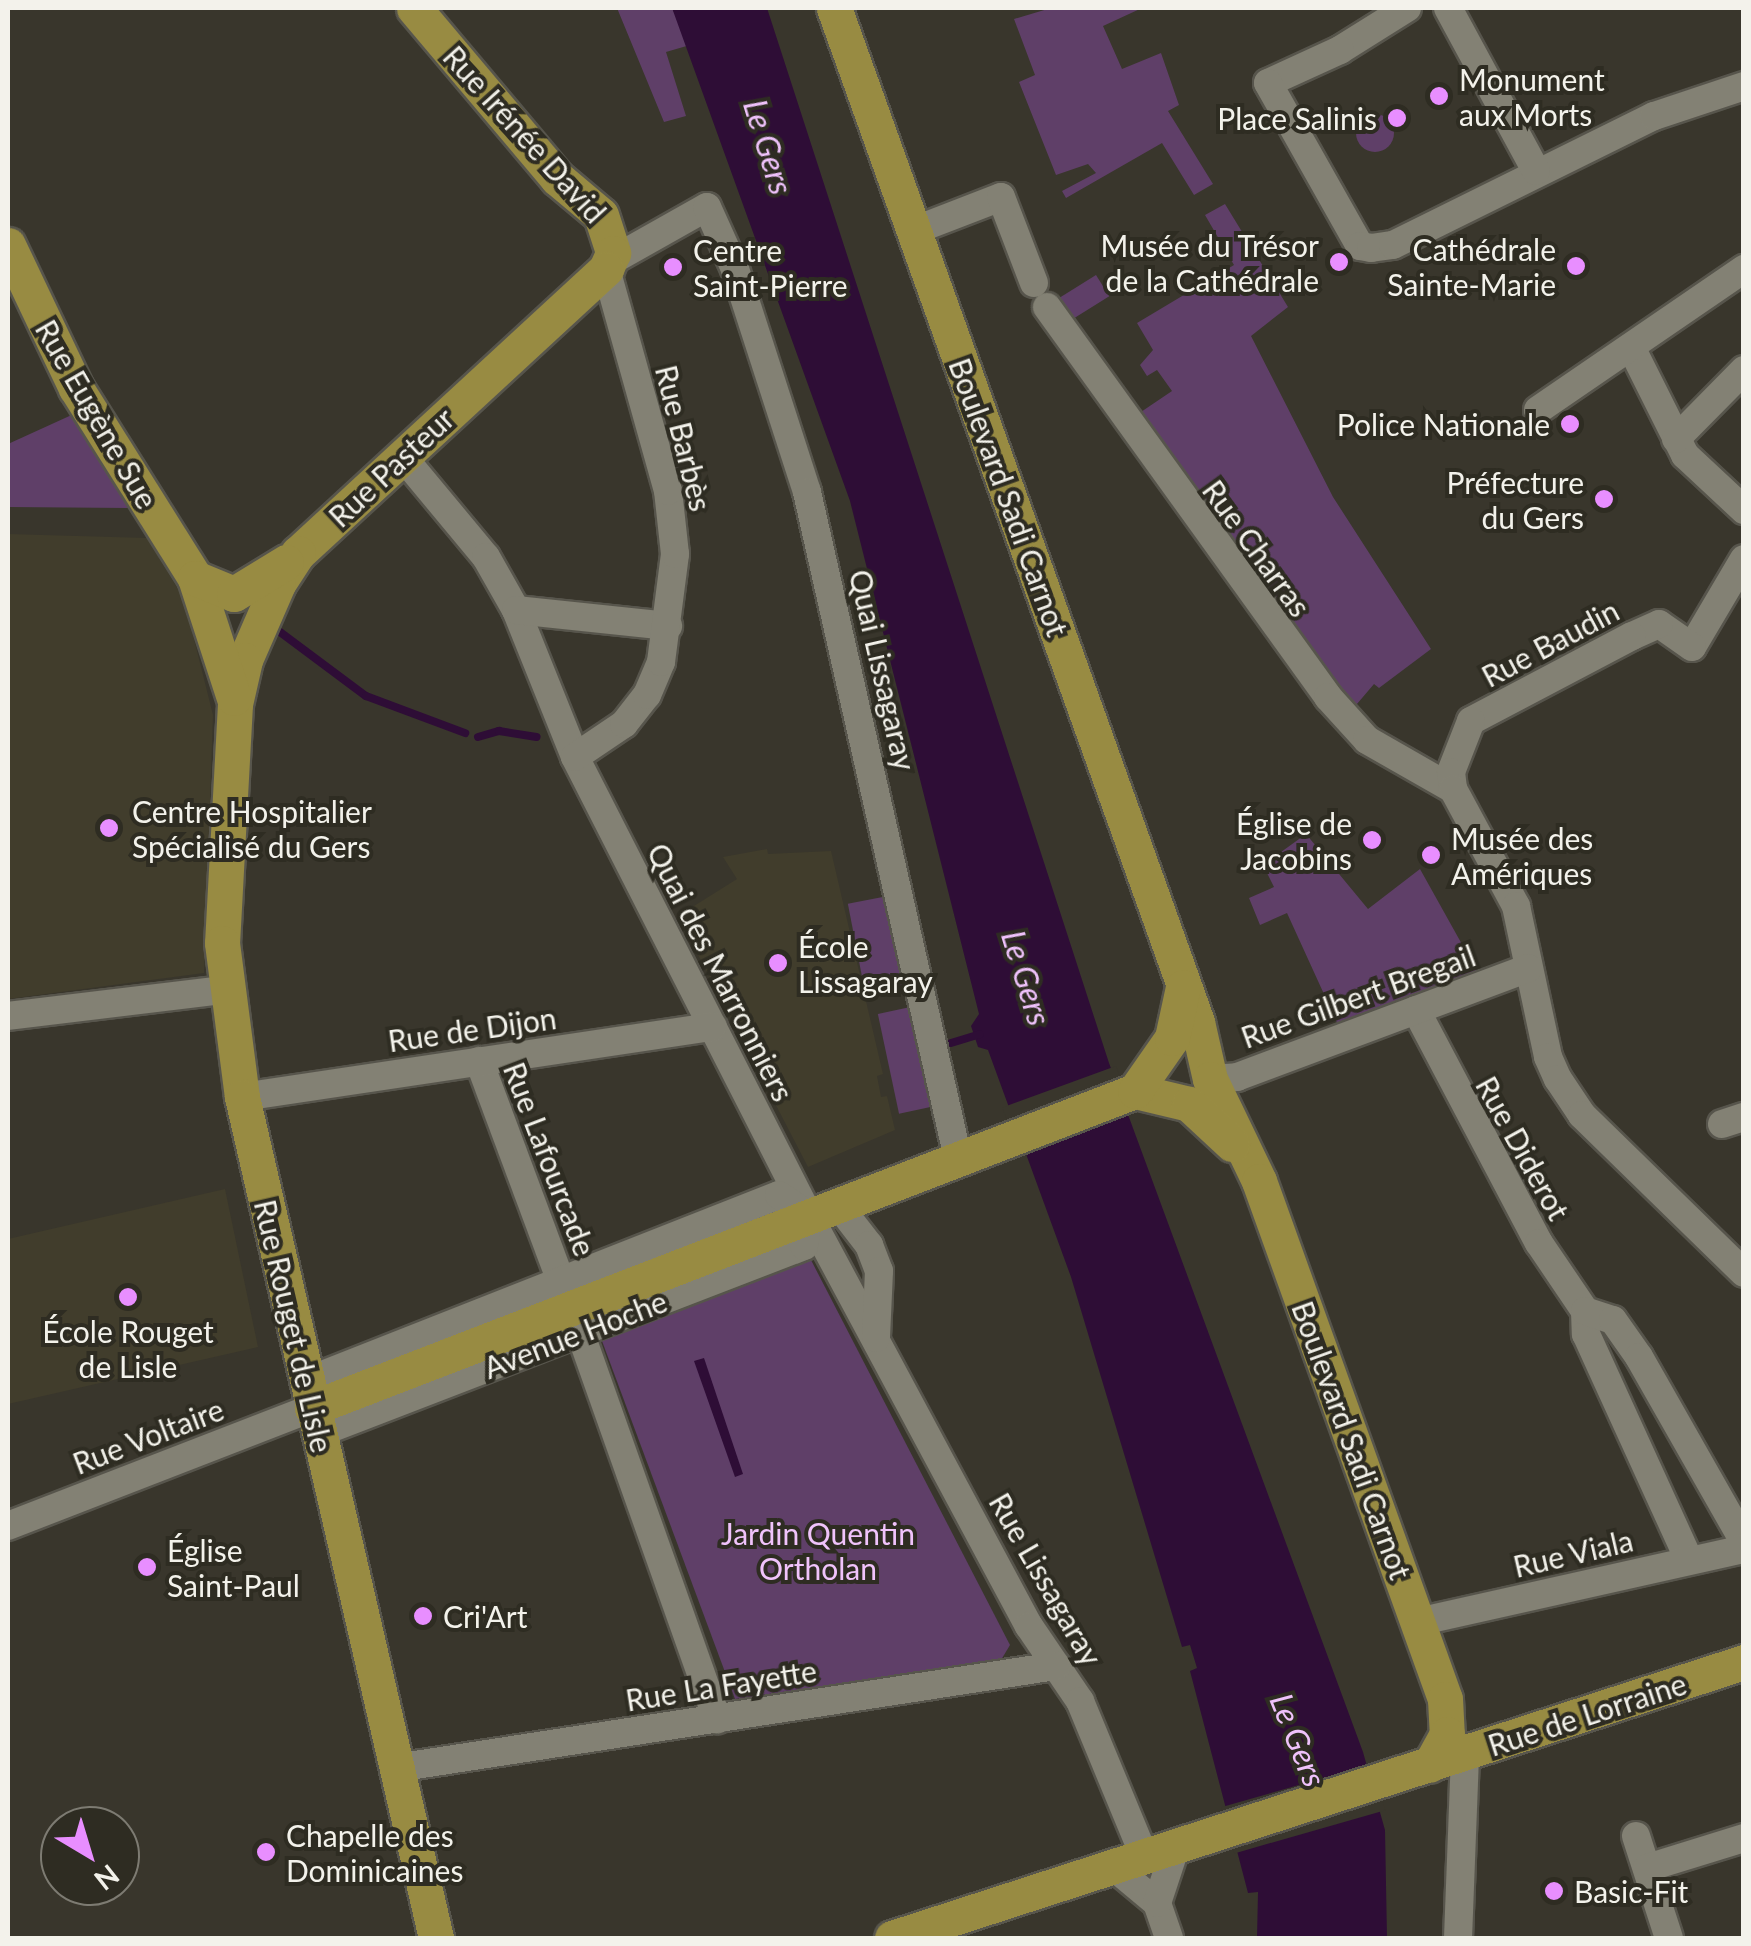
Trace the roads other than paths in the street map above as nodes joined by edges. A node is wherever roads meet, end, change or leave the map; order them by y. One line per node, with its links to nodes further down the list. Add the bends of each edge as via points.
1 (414, 8): 9 (main road, Rue Irénée David, via 557,178 601,215 613,241)
2 (834, 8): 7 (main road, Boulevard Sadi Carnot)
3 (1408, 8): 6 (street, via 1268,83 1360,246 1393,245)
4 (1448, 8): 6 (street)
5 (1731, 90): 6 (street, via 1654,116)
6 (1536, 171)
7 (913, 231): 24 (street, Rue Charras, via 1001,197 1040,295 1268,622 1378,747); 26 (main road, Boulevard Sadi Carnot)
8 (8, 245): 19 (main road, Rue Eugène Sue, via 76,388)
9 (608, 265): 15 (main road, Rue Pasteur); 21 (street, Rue Barbès, via 673,513); 35 (street, Quai Lissagaray, via 708,207 808,492)
10 (1742, 270): 11 (street)
11 (1631, 347): 13 (street); 14 (street)
12 (1744, 370): 14 (street)
13 (1538, 410)
14 (1676, 439): 16 (street)
15 (402, 456): 17 (main road, Rue Pasteur); 20 (street, Quai des Marronniers, via 486,558)
16 (1741, 508)
17 (298, 553): 19 (main road, via 234,594); 22 (main road, Rue Pasteur, via 261,617)
18 (1744, 558): 24 (street, Rue Baudin, via 1692,647 1659,624 1472,720 1453,755)
19 (195, 578): 22 (main road, Rue Eugène Sue)
20 (516, 610): 21 (street); 23 (street, Quai des Marronniers)
21 (668, 626): 23 (street, Rue Barbès, via 654,678 624,724)
22 (235, 704): 27 (main road, Rue Rouget de Lisle, via 222,884)
23 (575, 758): 30 (street, Quai des Marronniers)
24 (1453, 788): 25 (street, via 1516,906)
25 (1528, 968): 28 (street, Rue Gilbert Bregail); 37 (street, via 1548,1057 1570,1098)
26 (1183, 987): 32 (main road, via 1168,1046); 33 (main road, Boulevard Sadi Carnot)
27 (224, 990): 29 (street); 34 (main road, Rue Rouget de Lisle)
28 (1416, 1010): 33 (street, Rue Gilbert Bregail); 39 (street, Rue Diderot, via 1539,1243)
29 (8, 1016)
30 (712, 1026): 31 (street, Rue de Dijon); 36 (street, Quai des Marronniers)
31 (478, 1061): 34 (street, Rue de Dijon); 38 (street, Rue Lafourcade)
32 (1135, 1091): 33 (main road, Boulevard Sadi Carnot); 35 (main road, Avenue Hoche)
33 (1200, 1091): 46 (main road, Boulevard Sadi Carnot, via 1258,1181)
34 (242, 1097): 42 (main road, Rue Rouget de Lisle)
35 (963, 1156): 36 (main road, Avenue Hoche)
36 (823, 1210): 38 (street, Avenue Hoche, via 779,1195); 40 (street, Avenue Hoche, via 804,1246); 41 (street, Rue Lissagaray); 41 (street, via 869,1245 879,1271); 42 (main road, Avenue Hoche)
37 (1744, 1274)
38 (561, 1281): 42 (street, Avenue Hoche)
39 (1586, 1311): 44 (street, Rue Diderot, via 1612,1320 1638,1357); 45 (street, Rue Diderot, via 1586,1334)
40 (580, 1332): 42 (street, Avenue Hoche); 50 (street)
41 (876, 1338): 48 (street, Rue Lissagaray)
42 (312, 1407): 43 (street, Rue Voltaire); 54 (main road, Rue Rouget de Lisle)
43 (8, 1526)
44 (1744, 1545): 45 (street, Rue Viala)
45 (1689, 1560): 46 (street, Rue Viala)
46 (1417, 1622): 49 (main road, Boulevard Sadi Carnot)
47 (1744, 1662): 51 (main road, Rue de Lorraine)
48 (1056, 1666): 50 (street, Rue La Fayette); 57 (street, Rue Lissagaray)
49 (1445, 1699): 51 (main road, via 1479,1728); 53 (main road, Boulevard Sadi Carnot, via 1446,1734)
50 (717, 1718): 54 (street, Rue La Fayette)
51 (1522, 1735): 52 (main road, Rue de Lorraine)
52 (1465, 1754): 53 (main road, Rue de Lorraine); 63 (street)
53 (1430, 1765): 57 (main road, Rue de Lorraine)
54 (396, 1768): 60 (main road, Rue Rouget de Lisle)
55 (1636, 1836): 58 (street)
56 (1744, 1838): 58 (street)
57 (1157, 1855): 59 (street); 59 (street); 61 (main road, Rue de Lorraine)
58 (1646, 1868): 64 (street)
59 (1157, 1902): 62 (street)
60 (436, 1938)
61 (892, 1938)
62 (1169, 1938)
63 (1458, 1938)
64 (1668, 1938)

